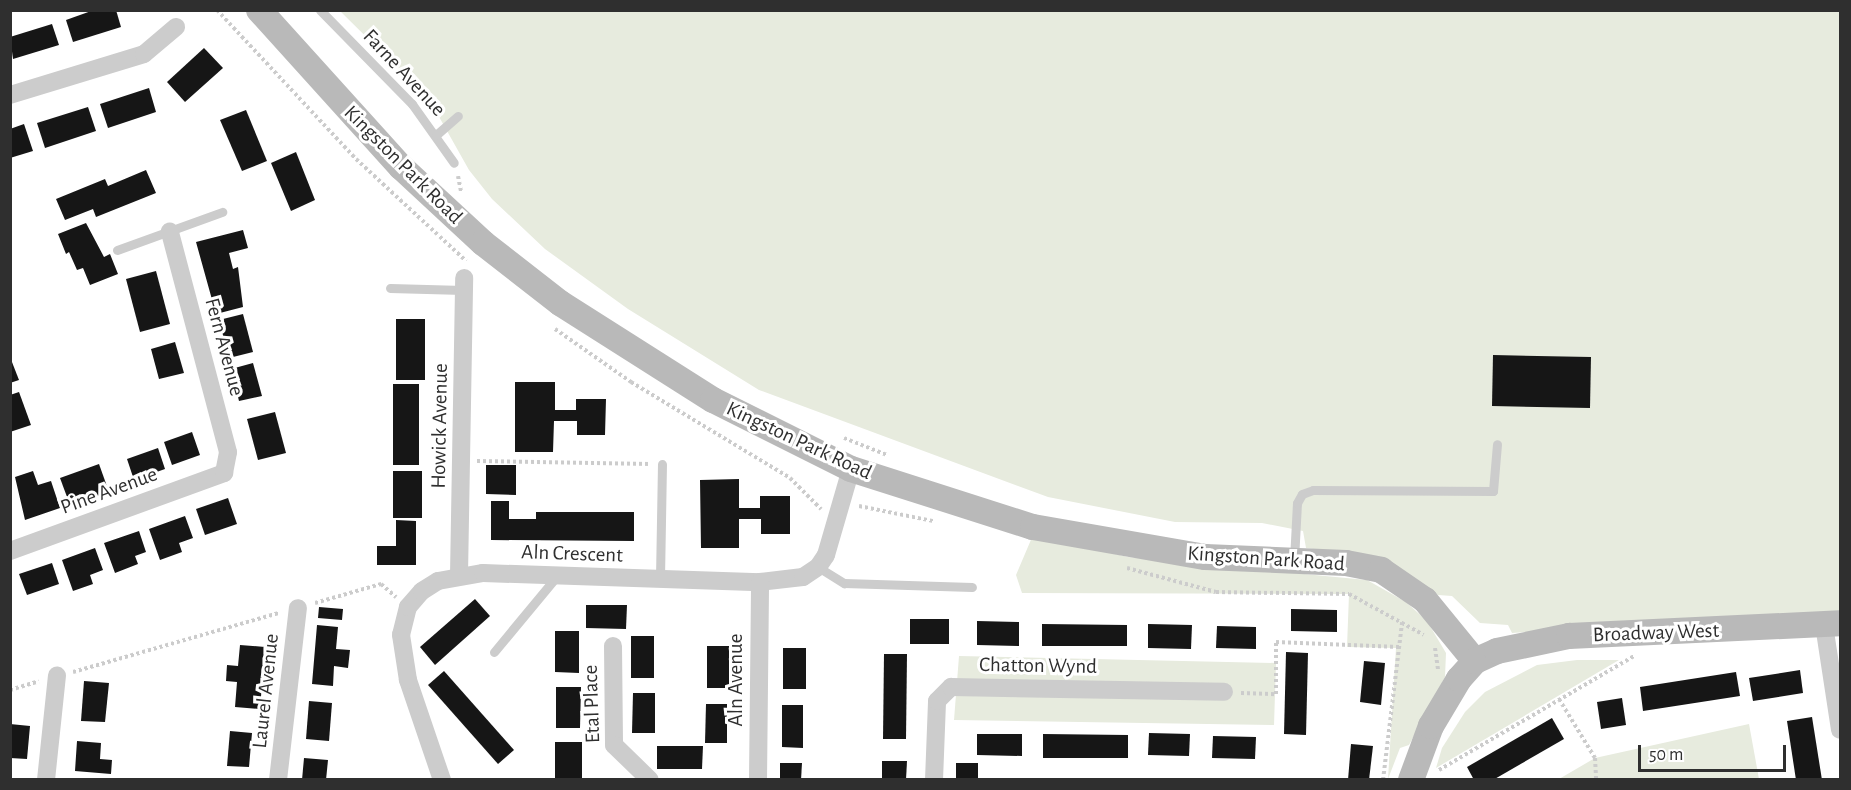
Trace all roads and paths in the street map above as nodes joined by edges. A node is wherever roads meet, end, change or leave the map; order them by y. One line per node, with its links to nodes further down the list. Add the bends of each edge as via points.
1 (217, 10): 13 (path)
2 (259, 10): 20 (street, Kingston Park Road, via 401,167 497,254 648,362)
3 (320, 10): 7 (lane, Farne Avenue, via 412,104)
4 (176, 27): 5 (street, via 144,54)
5 (10, 95)
6 (458, 116): 7 (lane, Farne Avenue)
7 (436, 135): 8 (lane, Farne Avenue)
8 (454, 162): 9 (path)
9 (462, 201)
10 (222, 212): 11 (lane)
11 (170, 232): 12 (lane); 21 (street, Fern Avenue, via 228,452)
12 (117, 250)
13 (466, 278): 14 (lane); 18 (street, Howick Avenue)
14 (390, 288)
15 (833, 434): 17 (path)
16 (1497, 444): 23 (lane, via 1493,491 1313,490 1302,494 1297,503)
17 (895, 458)
18 (462, 461): 19 (path); 25 (street, Howick Avenue)
19 (662, 464): 27 (lane)
20 (851, 469): 23 (street, Kingston Park Road, via 1033,527 1121,545 1205,556); 24 (street)
21 (224, 473): 22 (street, Pine Avenue)
22 (12, 545)
23 (1294, 560): 39 (street, Kingston Park Road, via 1367,566 1396,578 1425,600)
24 (818, 567): 28 (street, Aln Crescent, via 786,581); 29 (lane, via 844,583)
25 (459, 575): 26 (street, Aln Crescent); 31 (street, Aln Crescent, via 438,581)
26 (556, 577): 27 (street, Aln Crescent); 38 (lane)
27 (660, 578): 28 (street, Aln Crescent)
28 (760, 582): 51 (street, Aln Avenue)
29 (972, 586)
30 (1359, 598): 33 (path)
31 (408, 607): 32 (path, via 381,584); 49 (street, via 401,635 408,680)
32 (298, 608): 40 (path); 48 (street, Laurel Avenue)
33 (1402, 622): 36 (path); 43 (path, via 1431,641 1438,662 1433,683)
34 (1832, 624): 39 (street, Broadway West, via 1546,638); 45 (street)
35 (613, 646): 50 (street, Etal Place, via 614,745)
36 (1399, 647): 42 (path, via 1276,642 1276,693); 53 (path)
37 (1643, 651): 44 (path)
38 (494, 652)
39 (1474, 661): 43 (street)
40 (57, 676): 41 (path); 47 (street)
41 (10, 690)
42 (1224, 692): 52 (street, Chatton Wynd, via 951,687 937,701)
43 (1449, 694): 46 (street, via 1420,749)
44 (1559, 699): 46 (path); 54 (path, via 1595,758)
45 (1840, 730)
46 (1422, 777)
47 (46, 780)
48 (278, 780)
49 (442, 780)
50 (650, 780)
51 (758, 780)
52 (934, 780)
53 (1383, 780)
54 (1596, 780)

